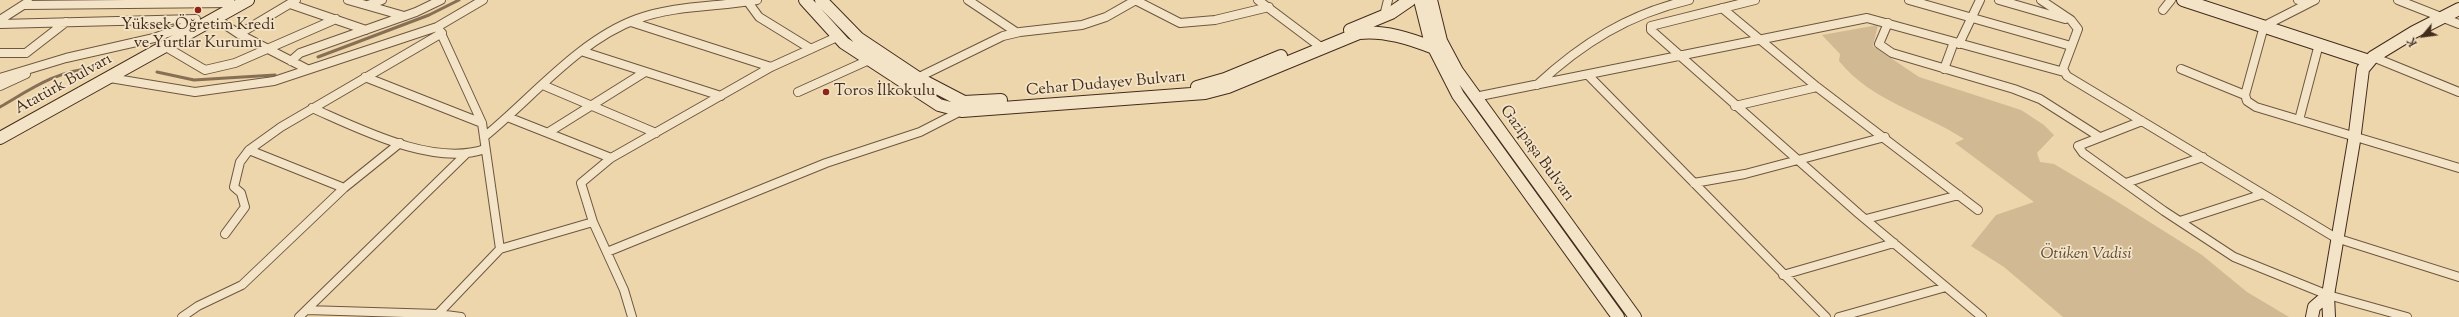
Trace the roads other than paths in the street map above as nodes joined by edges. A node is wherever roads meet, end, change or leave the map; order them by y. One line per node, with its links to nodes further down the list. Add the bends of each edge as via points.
1 (30, 0): 31 (street)
2 (248, 0): 40 (street, Atatürk Bulvarı)
3 (348, 0): 32 (street)
4 (382, 0): 32 (street)
5 (441, 0): 37 (street)
6 (483, 0): 53 (street)
7 (757, 0): 29 (street)
8 (805, 0): 56 (street, Cehar Dudayev Bulvarı)
9 (821, 0): 83 (street, Cehar Dudayev Bulvarı, via 858,38)
10 (968, 0): 54 (street)
11 (1136, 0): 33 (street, via 1180,23 1215,20); 54 (street, via 1093,23 1072,28)
12 (1258, 0): 33 (street)
13 (1388, 0): 38 (street)
14 (1410, 0): 38 (street, Cehar Dudayev Bulvarı)
15 (1420, 0): 63 (street, Gazipaşa Bulvarı)
16 (1431, 0): 93 (street, Gazipaşa Bulvarı, via 1441,41)
17 (1689, 0): 85 (street, via 1628,18 1593,37 1558,64)
18 (1748, 0): 34 (street)
19 (1909, 0): 39 (street)
20 (1980, 0): 39 (street)
21 (1999, 0): 45 (street)
22 (2040, 0): 45 (street)
23 (2171, 0): 35 (street)
24 (2183, 0): 51 (street)
25 (2298, 0): 30 (street)
26 (2398, 0): 41 (street)
27 (234, 2): 31 (street); 43 (street, Atatürk Bulvarı)
28 (293, 2): 44 (street); 55 (street)
29 (748, 2): 47 (street, via 657,13); 65 (street, via 759,17)
30 (2312, 2): 51 (street)
31 (24, 5): 42 (street)
32 (368, 5): 37 (street)
33 (1269, 7): 60 (street)
34 (1722, 8): 57 (street); 68 (street, via 1651,26 1651,30)
35 (2163, 10)
36 (2459, 10): 41 (street)
37 (404, 16): 52 (street)
38 (1384, 16): 60 (street, Cehar Dudayev Bulvarı)
39 (1970, 17): 58 (street); 61 (street)
40 (215, 18): 55 (street); 62 (street, Atatürk Bulvarı)
41 (2443, 18): 50 (street); 69 (street, via 2414,32)
42 (0, 20)
43 (199, 20): 46 (street); 72 (street, via 154,38 66,58); 103 (street, Atatürk Bulvarı)
44 (336, 20): 52 (street); 64 (street)
45 (2071, 20): 61 (street, via 2078,29)
46 (66, 22): 49 (street); 67 (street, via 26,53)
47 (631, 22): 66 (street, via 611,31); 73 (street)
48 (1888, 23): 57 (street, via 1867,18); 58 (street); 75 (street, via 1879,44 1881,47 1892,53)
49 (0, 24)
50 (2459, 24)
51 (2264, 26): 59 (street); 91 (street)
52 (366, 30): 71 (street, via 300,53)
53 (439, 30): 74 (street); 80 (street); 102 (street)
54 (1016, 32): 83 (street)
55 (239, 34): 64 (street)
56 (837, 36): 65 (street); 70 (street, Cehar Dudayev Bulvarı)
57 (1758, 39): 68 (street); 88 (street)
58 (1957, 43): 75 (street); 78 (street)
59 (2319, 44): 69 (street); 100 (street)
60 (1318, 45): 63 (street, Cehar Dudayev Bulvarı, via 1367,32 1414,39); 94 (street, Cehar Dudayev Bulvarı, via 1199,86); 98 (street, Cehar Dudayev Bulvarı, via 1228,87 1205,93)
61 (2071, 46): 78 (street)
62 (166, 47): 64 (street, via 205,70 235,63); 82 (street, Atatürk Bulvarı)
63 (1434, 48): 144 (street, Gazipaşa Bulvarı, via 1458,95)
64 (267, 49): 71 (street)
65 (811, 49): 73 (street)
66 (584, 52): 77 (street); 87 (street)
67 (0, 54)
68 (1679, 57): 79 (street); 96 (street)
69 (2371, 59): 90 (street); 107 (street, via 2363,69)
70 (869, 60): 84 (street, Cehar Dudayev Bulvarı); 89 (street)
71 (291, 61): 74 (street)
72 (39, 67): 81 (street); 86 (street)
73 (771, 67): 92 (street)
74 (307, 69): 82 (street, via 274,81 195,92)
75 (1944, 69): 106 (street, via 2040,99)
76 (2181, 69): 91 (street, via 2202,80)
77 (645, 72): 92 (street); 95 (street)
78 (2064, 72): 101 (street, via 2086,89)
79 (1588, 75): 85 (street); 119 (street)
80 (365, 77): 97 (street); 102 (street)
81 (0, 78)
82 (110, 78): 110 (street, Atatürk Bulvarı)
83 (918, 78): 84 (street); 94 (street, Cehar Dudayev Bulvarı, via 954,98 964,102)
84 (905, 84): 98 (street, Cehar Dudayev Bulvarı, via 939,105)
85 (1537, 85): 93 (street)
86 (0, 86)
87 (545, 86): 95 (street); 99 (street)
88 (1817, 87): 96 (street); 109 (street)
89 (798, 92)
90 (2459, 92)
91 (2245, 95): 100 (street, via 2247,101 2256,106)
92 (721, 96): 105 (street)
93 (1475, 97): 145 (street, Gazipaşa Bulvarı)
94 (975, 102): 98 (street)
95 (592, 105): 104 (street); 105 (street)
96 (1734, 106): 117 (street)
97 (312, 108): 111 (street, via 383,139); 113 (street)
98 (962, 111): 132 (street, via 920,132 826,163)
99 (510, 118): 104 (street); 108 (street)
100 (2299, 120): 107 (street)
101 (2142, 121): 106 (street); 115 (street)
102 (482, 123): 108 (street)
103 (0, 129)
104 (549, 132): 116 (street)
105 (656, 133): 116 (street)
106 (2098, 136): 120 (street, via 2078,146 2083,153)
107 (2355, 136): 118 (street); 129 (street)
108 (484, 137): 112 (street)
109 (1885, 137): 117 (street); 123 (street)
110 (0, 138)
111 (400, 143): 114 (street); 121 (street)
112 (485, 149): 114 (street); 131 (street)
113 (249, 150): 121 (street); 128 (street, via 240,162 234,187 240,193 245,207)
114 (466, 154): 137 (street)
115 (2203, 157): 120 (street); 122 (street)
116 (611, 158): 127 (street, via 581,183)
117 (1800, 160): 119 (street, via 1745,174); 125 (street)
118 (2459, 168)
119 (1694, 183): 133 (street)
120 (2126, 183): 126 (street)
121 (344, 188): 140 (street, via 242,285 198,306)
122 (2263, 194): 126 (street); 129 (street)
123 (1959, 195): 124 (street); 125 (street)
124 (1978, 210)
125 (1866, 219): 130 (street)
126 (2180, 221): 136 (street, via 2234,256)
127 (593, 222): 131 (street); 132 (street)
128 (225, 234)
129 (2336, 238): 134 (street); 136 (street)
130 (1894, 243): 133 (street); 135 (street)
131 (500, 249): 139 (street)
132 (607, 252): 143 (street, via 624,290)
133 (1783, 275): 146 (street)
134 (2459, 277)
135 (1946, 287): 147 (street); 148 (street)
136 (2328, 295): 149 (street, via 2314,307); 150 (street); 151 (street)
137 (307, 310): 138 (street); 141 (street)
138 (380, 314): 139 (street)
139 (437, 315): 142 (street)
140 (182, 317)
141 (299, 317)
142 (461, 317)
143 (632, 317)
144 (1618, 317)
145 (1634, 317)
146 (1826, 317)
147 (1839, 317)
148 (1982, 317)
149 (2312, 317)
150 (2329, 317)
151 (2407, 317)

